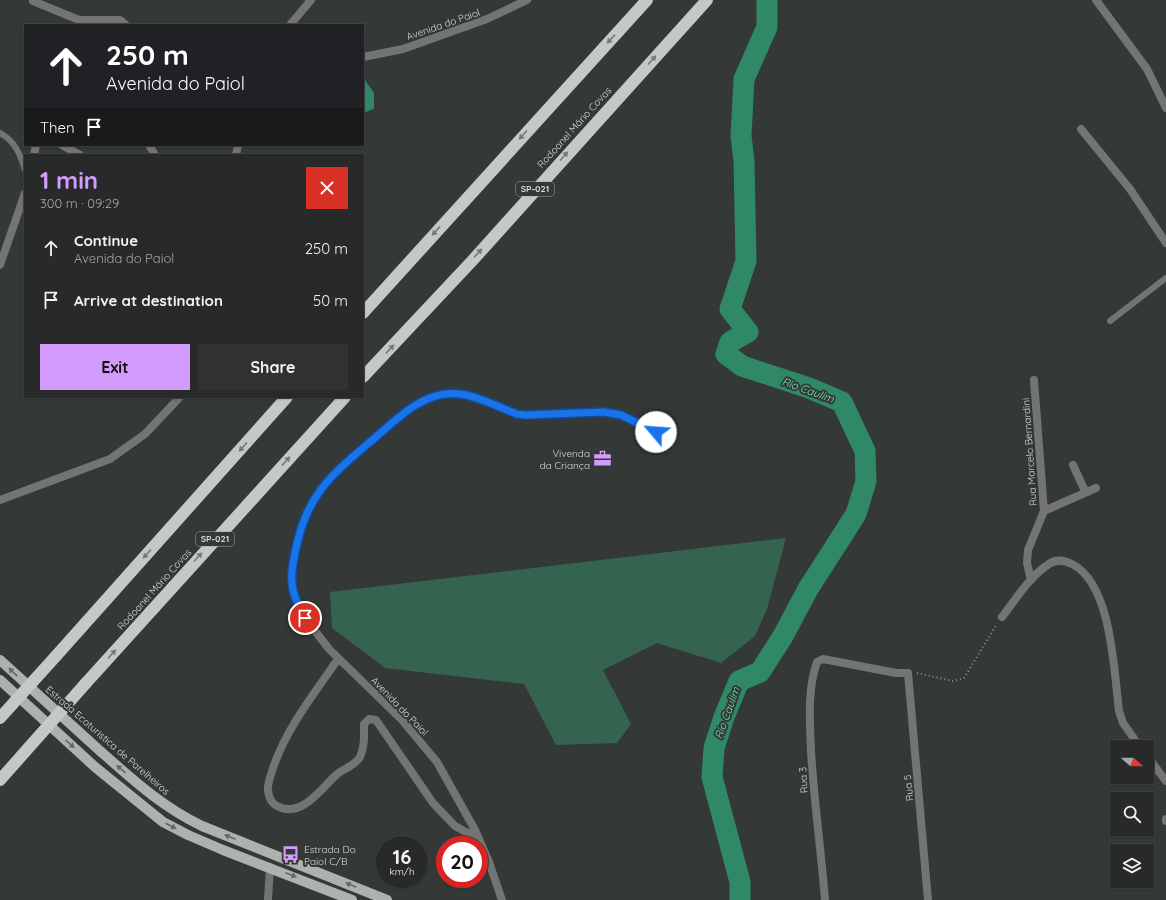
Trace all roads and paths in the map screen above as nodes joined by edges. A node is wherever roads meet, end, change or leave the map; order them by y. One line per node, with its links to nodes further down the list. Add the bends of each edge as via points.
1 (312, 0): 9 (street)
2 (527, 0): 7 (street, Avenida do Paiol)
3 (647, 0): 21 (highway, one-way to 21)
4 (707, 0): 23 (highway, Rodoanel Mário Covas / SP-021, one-way to 4, via 472,261)
5 (1096, 0): 11 (street, via 1147,69)
6 (33, 1): 8 (street, via 79,20 120,20)
7 (518, 3): 10 (street, Avenida do Paiol, via 487,19 403,48)
8 (125, 24)
9 (291, 24)
10 (364, 57)
11 (1166, 108)
12 (1081, 129): 18 (street, via 1130,189)
13 (0, 133): 16 (lane, via 9,138 20,154)
14 (64, 146): 15 (street)
15 (78, 154)
16 (24, 167)
17 (24, 196): 19 (street)
18 (1166, 243)
19 (0, 265)
20 (1166, 278): 22 (lane)
21 (364, 312)
22 (1110, 321)
23 (364, 376)
24 (1034, 380): 34 (street, Rua Marcelo Bernardini)
25 (179, 398): 33 (street, via 144,434 110,459)
26 (287, 398): 41 (highway, one-way to 41, bridge)
27 (344, 398): 44 (highway, Rodoanel Mário Covas / SP-021, one-way to 27, bridge)
28 (656, 432): 29 (lane, via 621,415 604,412 517,414 465,396 446,393 412,406)
29 (346, 462): 37 (street, Avenida do Paiol, via 320,488 307,511 299,532 292,575 293,592 305,618)
30 (1074, 465): 32 (street)
31 (1096, 488): 32 (street)
32 (1085, 491): 34 (street)
33 (0, 500)
34 (1044, 511): 35 (street, Rua Marcelo Bernardini, via 1028,550 1027,563)
35 (1031, 580): 36 (street); 42 (street, via 1049,564 1061,560 1077,566 1091,583 1102,605 1110,632 1119,711 1123,723)
36 (1002, 617): 39 (path, via 964,678 953,681)
37 (338, 659): 46 (street, via 294,723 280,749 270,776 268,790 274,805 291,810 301,806 360,758 364,742 364,724 368,719 373,719 433,803 455,826); 47 (street, Avenida do Paiol, via 418,738 437,762)
38 (0, 660): 52 (main road, Estrada Ecoturistica de Parelheiros, one-way to 38, via 179,815 153,797)
39 (908, 673): 54 (street, Rua 3, via 819,660 812,683 810,725 814,796); 55 (street, Rua 5)
40 (0, 680): 49 (main road, one-way to 49, via 95,767 163,822 203,842)
41 (0, 718)
42 (1135, 740)
43 (1154, 765): 45 (street)
44 (0, 780)
45 (1166, 781)
46 (473, 836)
47 (477, 836)
48 (488, 863): 53 (street, Avenida do Paiol)
49 (270, 867): 50 (street); 51 (main road, one-way to 51)
50 (268, 900)
51 (352, 900)
52 (387, 900)
53 (502, 900)
54 (825, 900)
55 (928, 900)

